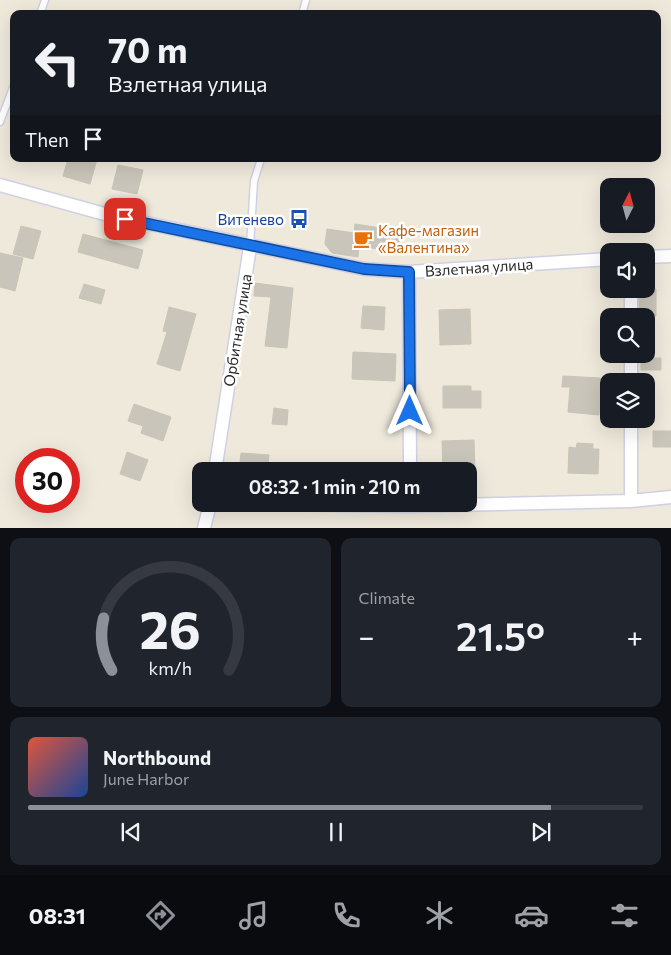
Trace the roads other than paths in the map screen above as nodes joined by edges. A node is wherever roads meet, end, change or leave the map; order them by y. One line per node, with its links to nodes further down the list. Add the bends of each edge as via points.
1 (10, 96): 2 (lane)
2 (0, 122)
3 (260, 162): 5 (lane, Орбитная улица, via 254,181)
4 (0, 185): 5 (street, Взлетная улица, via 108,215)
5 (250, 247): 9 (street, Взлетная улица, via 364,269); 11 (street, Орбитная улица)
6 (671, 256): 7 (street)
7 (655, 257)
8 (600, 260): 9 (street, Взлетная улица)
9 (409, 272): 12 (street)
10 (631, 428): 14 (street)
11 (216, 462)
12 (410, 462)
13 (671, 497): 14 (street)
14 (631, 501): 15 (street)
15 (477, 504)
16 (208, 512): 17 (street)
17 (204, 528)

